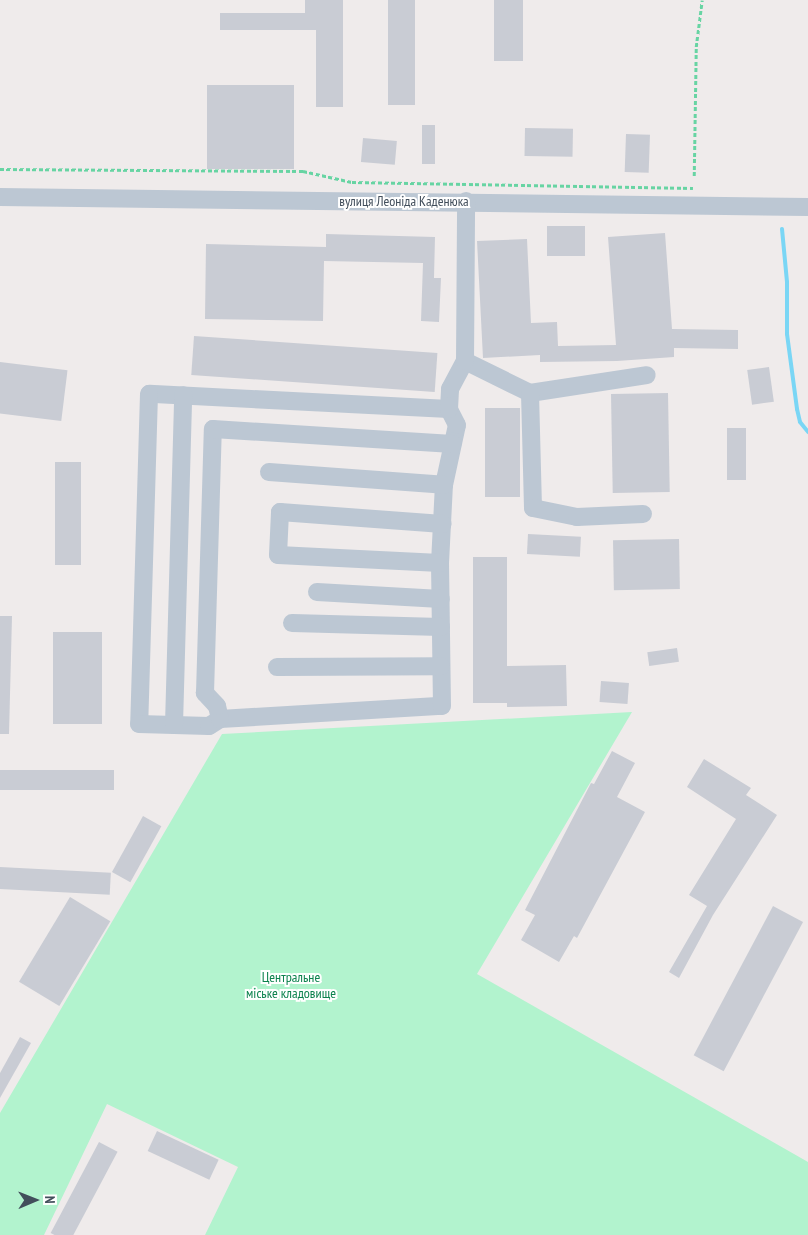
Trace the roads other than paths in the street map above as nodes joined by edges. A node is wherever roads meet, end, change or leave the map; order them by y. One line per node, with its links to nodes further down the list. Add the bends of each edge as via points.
1 (0, 197): 2 (street, вулиця Леоніда Каденюка)
2 (466, 201): 3 (street, вулиця Леоніда Каденюка); 4 (street)
3 (808, 208)
4 (466, 361): 6 (street); 8 (street, via 450,389)
5 (647, 375): 6 (street)
6 (530, 393): 12 (street, via 533,508 576,517)
7 (183, 395): 8 (street); 22 (street); 22 (street, via 149,394 139,715 139,724)
8 (449, 409): 9 (street, via 457,425)
9 (453, 444): 11 (street); 21 (street, via 213,429 205,693 217,706)
10 (269, 472): 11 (street)
11 (444, 485): 13 (street)
12 (642, 514)
13 (443, 524): 14 (street); 14 (street, via 280,512 278,555)
14 (440, 563): 16 (street)
15 (317, 592): 16 (street)
16 (442, 599): 18 (street)
17 (292, 623): 18 (street)
18 (441, 627): 19 (street)
19 (441, 666): 20 (street); 21 (street, via 442,706)
20 (277, 667)
21 (220, 719): 22 (street, via 209,726)
22 (174, 725)

